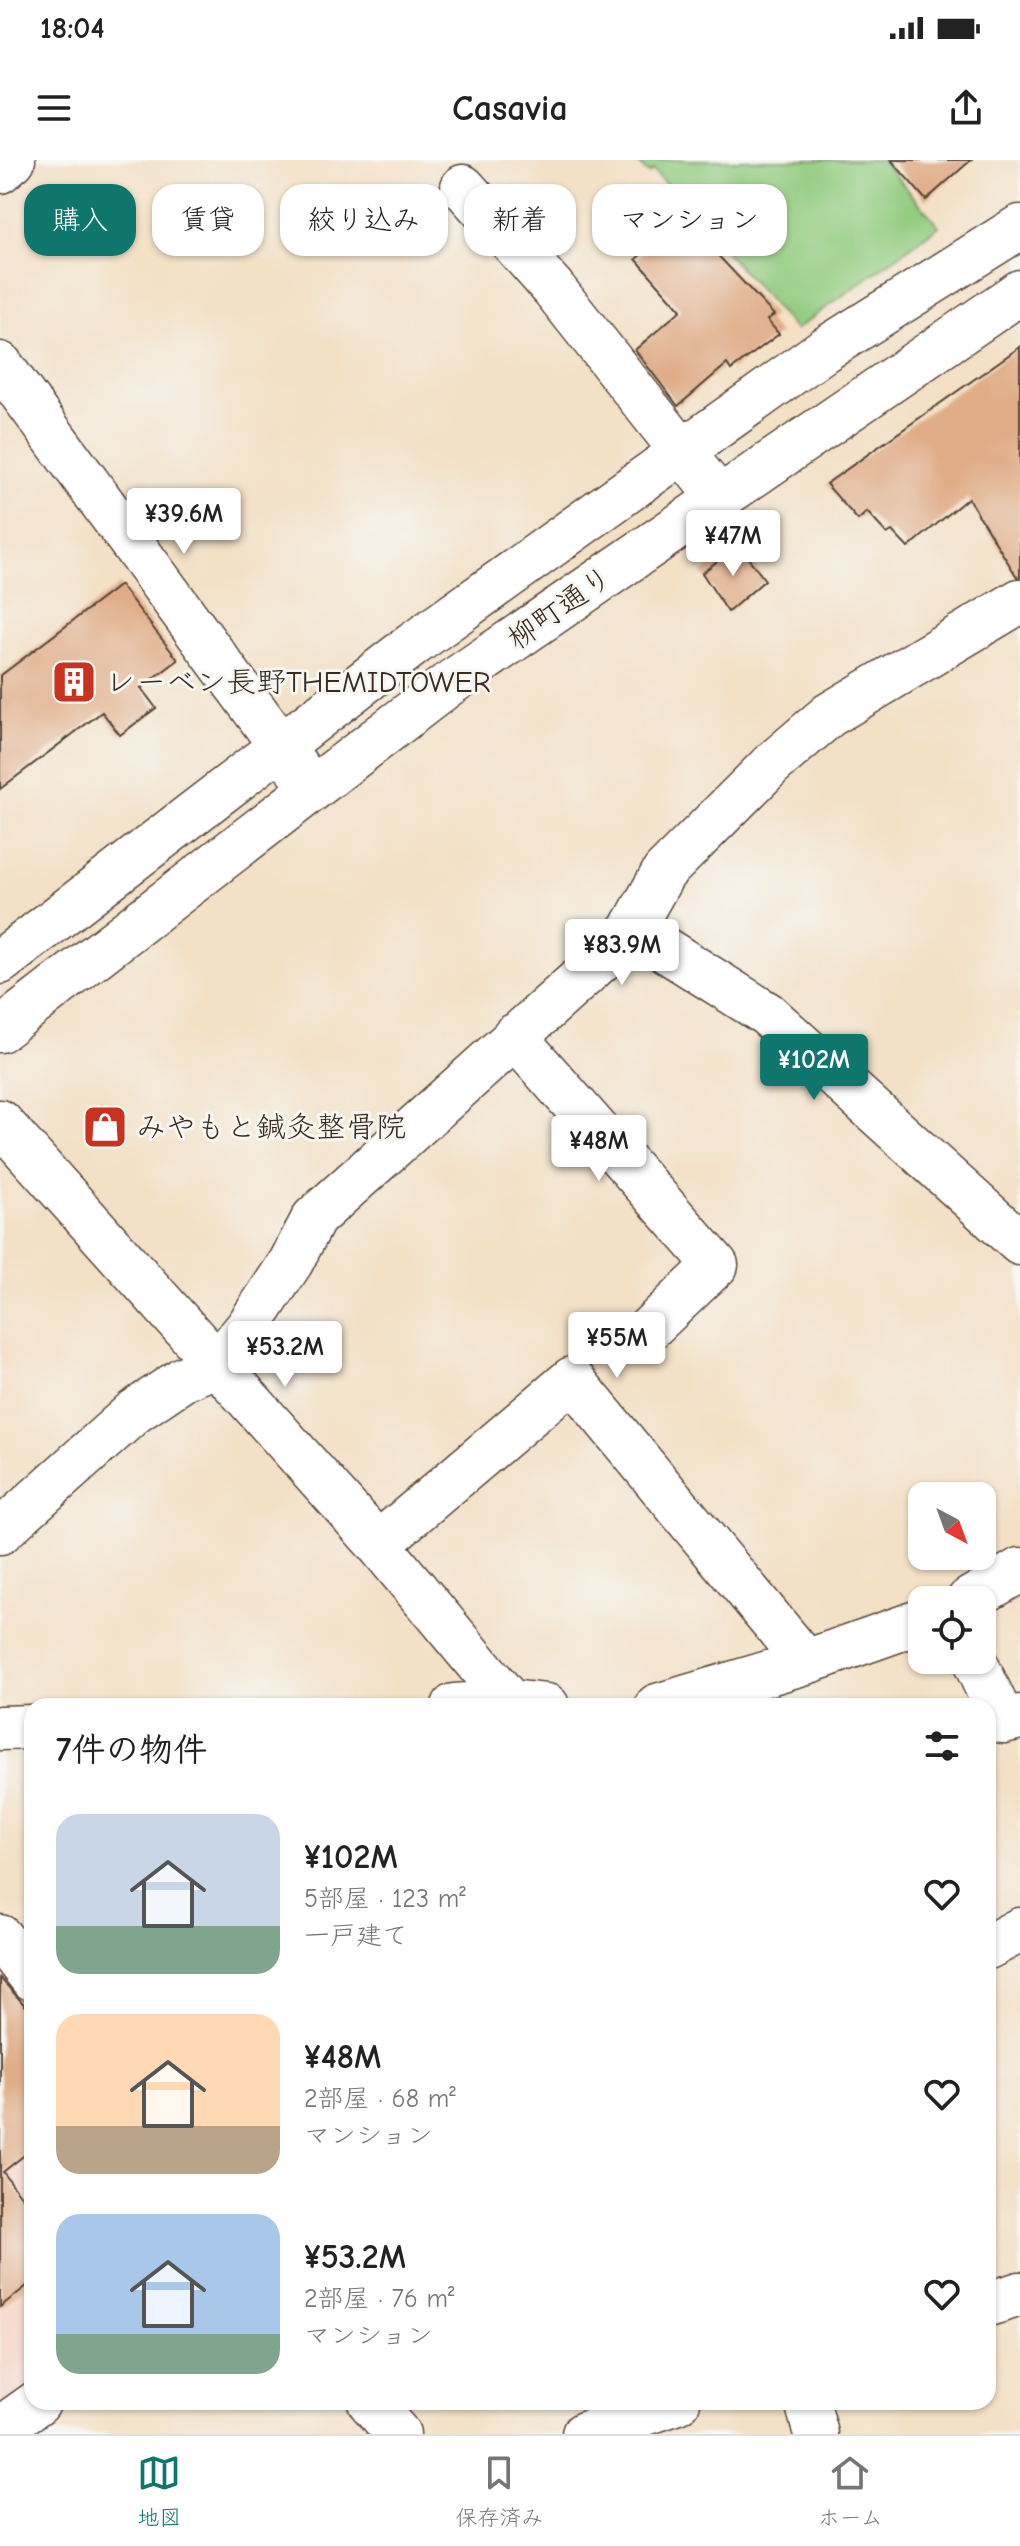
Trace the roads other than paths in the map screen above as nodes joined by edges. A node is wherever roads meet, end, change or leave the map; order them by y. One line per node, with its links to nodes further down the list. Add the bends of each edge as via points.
1 (13, 160): 2 (main road)
2 (0, 171)
3 (463, 187): 7 (main road)
4 (1020, 227): 7 (main road, 柳町通り, via 824,350)
5 (1020, 292): 8 (main road, 柳町通り)
6 (0, 364): 10 (main road)
7 (684, 450): 8 (main road); 10 (main road, 柳町通り)
8 (719, 498): 11 (main road, 柳町通り, via 446,686)
9 (1020, 601): 12 (main road, via 818,724 664,872)
10 (281, 745): 11 (main road); 13 (main road, 柳町通り)
11 (312, 788): 14 (main road, 柳町通り)
12 (632, 929): 15 (main road); 17 (main road, via 767,1014)
13 (0, 962)
14 (0, 1030)
15 (514, 1036): 18 (main road, via 716,1265); 19 (main road, via 314,1218 248,1327)
16 (0, 1122): 19 (main road)
17 (1016, 1232)
18 (649, 1329)
19 (217, 1364): 20 (main road, via 183,1379 134,1412); 21 (main road)
20 (0, 1532)
21 (378, 1544): 25 (main road, via 572,1379); 27 (main road)
22 (1020, 1570): 23 (main road)
23 (993, 1586)
24 (908, 1626): 25 (main road)
25 (806, 1662): 28 (main road)
26 (981, 1674): 29 (main road)
27 (518, 1698)
28 (684, 1698)
29 (992, 1698)
30 (996, 1706): 31 (main road, via 1003,1721)
31 (1020, 1717)
32 (24, 1727): 33 (main road)
33 (0, 1728)
34 (1020, 1930): 36 (main road)
35 (0, 1937): 37 (main road)
36 (996, 1943)
37 (24, 1968)
38 (1020, 2294): 39 (main road)
39 (996, 2302)
40 (27, 2410): 44 (main road)
41 (377, 2410): 45 (main road)
42 (654, 2410): 46 (main road)
43 (809, 2410): 47 (main road)
44 (0, 2429)
45 (398, 2434)
46 (584, 2434)
47 (816, 2434)

